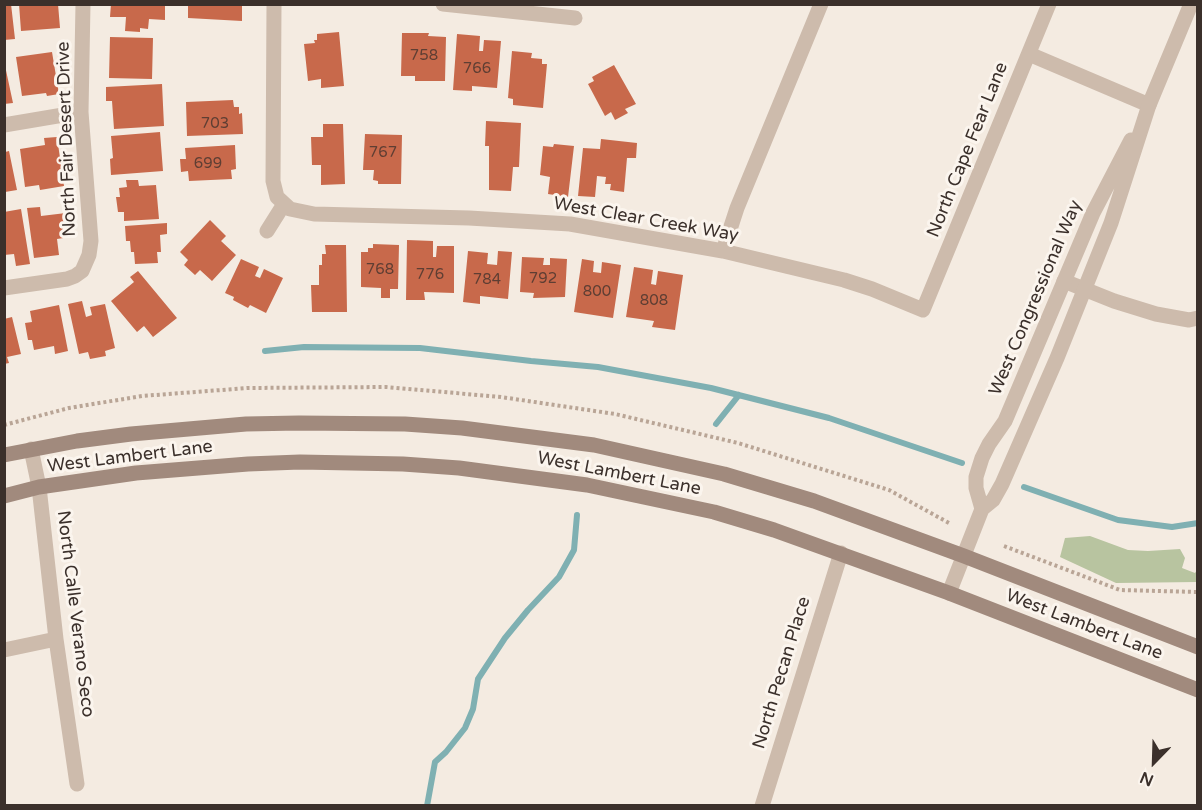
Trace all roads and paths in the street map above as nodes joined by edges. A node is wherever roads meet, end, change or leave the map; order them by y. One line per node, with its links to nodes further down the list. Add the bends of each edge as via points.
1 (83, 4): 10 (street, North Fair Desert Drive)
2 (273, 4): 12 (street, via 273,181 277,197)
3 (443, 4): 7 (street)
4 (821, 4): 14 (street)
5 (1049, 4): 8 (street, North Cape Fear Lane)
6 (1191, 4): 9 (street, West Congressional Way)
7 (575, 18)
8 (1029, 54): 9 (street); 18 (street, North Cape Fear Lane)
9 (1149, 105): 15 (street, West Congressional Way, via 1106,187); 17 (street, West Congressional Way)
10 (81, 112): 11 (street); 16 (street, North Fair Desert Drive, via 91,241 87,275)
11 (4, 125)
12 (284, 204): 13 (street); 14 (street, West Clear Creek Way, via 314,214 570,224)
13 (267, 231)
14 (723, 251): 18 (street, West Clear Creek Way, via 844,280)
15 (1064, 281): 17 (street); 24 (street, West Congressional Way, via 1005,421 978,467 976,488)
16 (4, 288)
17 (1085, 290): 19 (street, via 1156,315); 24 (street, West Congressional Way, via 1002,484)
18 (923, 310)
19 (1197, 318)
20 (31, 449): 21 (main road, West Lambert Lane); 22 (street, North Calle Verano Seco); 29 (main road, West Lambert Lane, via 141,433 299,423 405,424 529,436 594,445 734,477 814,501)
21 (4, 455)
22 (39, 488): 23 (main road, West Lambert Lane); 28 (main road, West Lambert Lane, via 136,473 248,464 349,462 459,468 587,484 648,497 724,515); 32 (street, North Calle Verano Seco)
23 (4, 496)
24 (982, 509): 29 (street, West Congressional Way)
25 (932, 515): 26 (path)
26 (949, 523)
27 (1004, 546): 30 (path, via 1120,590)
28 (841, 553): 31 (main road, West Lambert Lane); 37 (street, North Pecan Place)
29 (964, 556): 31 (street, West Congressional Way); 33 (main road, West Lambert Lane)
30 (1197, 592)
31 (949, 593): 35 (main road, West Lambert Lane)
32 (56, 639): 34 (street); 36 (street, North Calle Verano Seco)
33 (1197, 647)
34 (4, 650)
35 (1197, 690)
36 (77, 784)
37 (762, 806)

